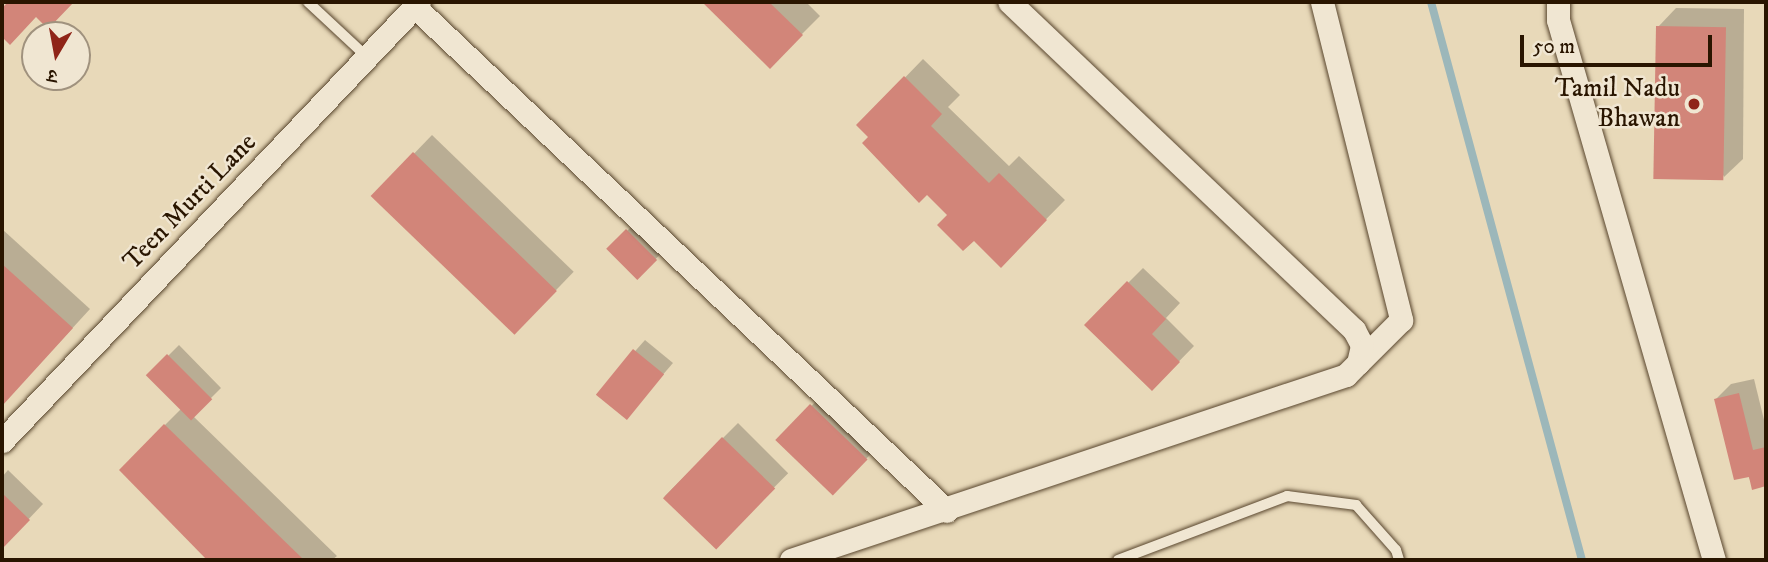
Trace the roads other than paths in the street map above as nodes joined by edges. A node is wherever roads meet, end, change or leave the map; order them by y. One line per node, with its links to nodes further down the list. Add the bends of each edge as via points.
1 (308, 2): 6 (lane)
2 (1009, 2): 7 (street, via 1354,330 1362,345)
3 (1322, 2): 7 (street, via 1401,320)
4 (1558, 2): 13 (street, via 1558,20)
5 (417, 4): 6 (street, Teen Murti Lane); 9 (street)
6 (367, 57): 8 (street, Teen Murti Lane)
7 (1358, 363): 9 (street, via 1346,375)
8 (2, 441)
9 (947, 511): 10 (street)
10 (791, 560)
11 (1118, 560): 12 (lane, via 1287,496 1356,505 1396,550)
12 (1399, 560)
13 (1714, 560)

